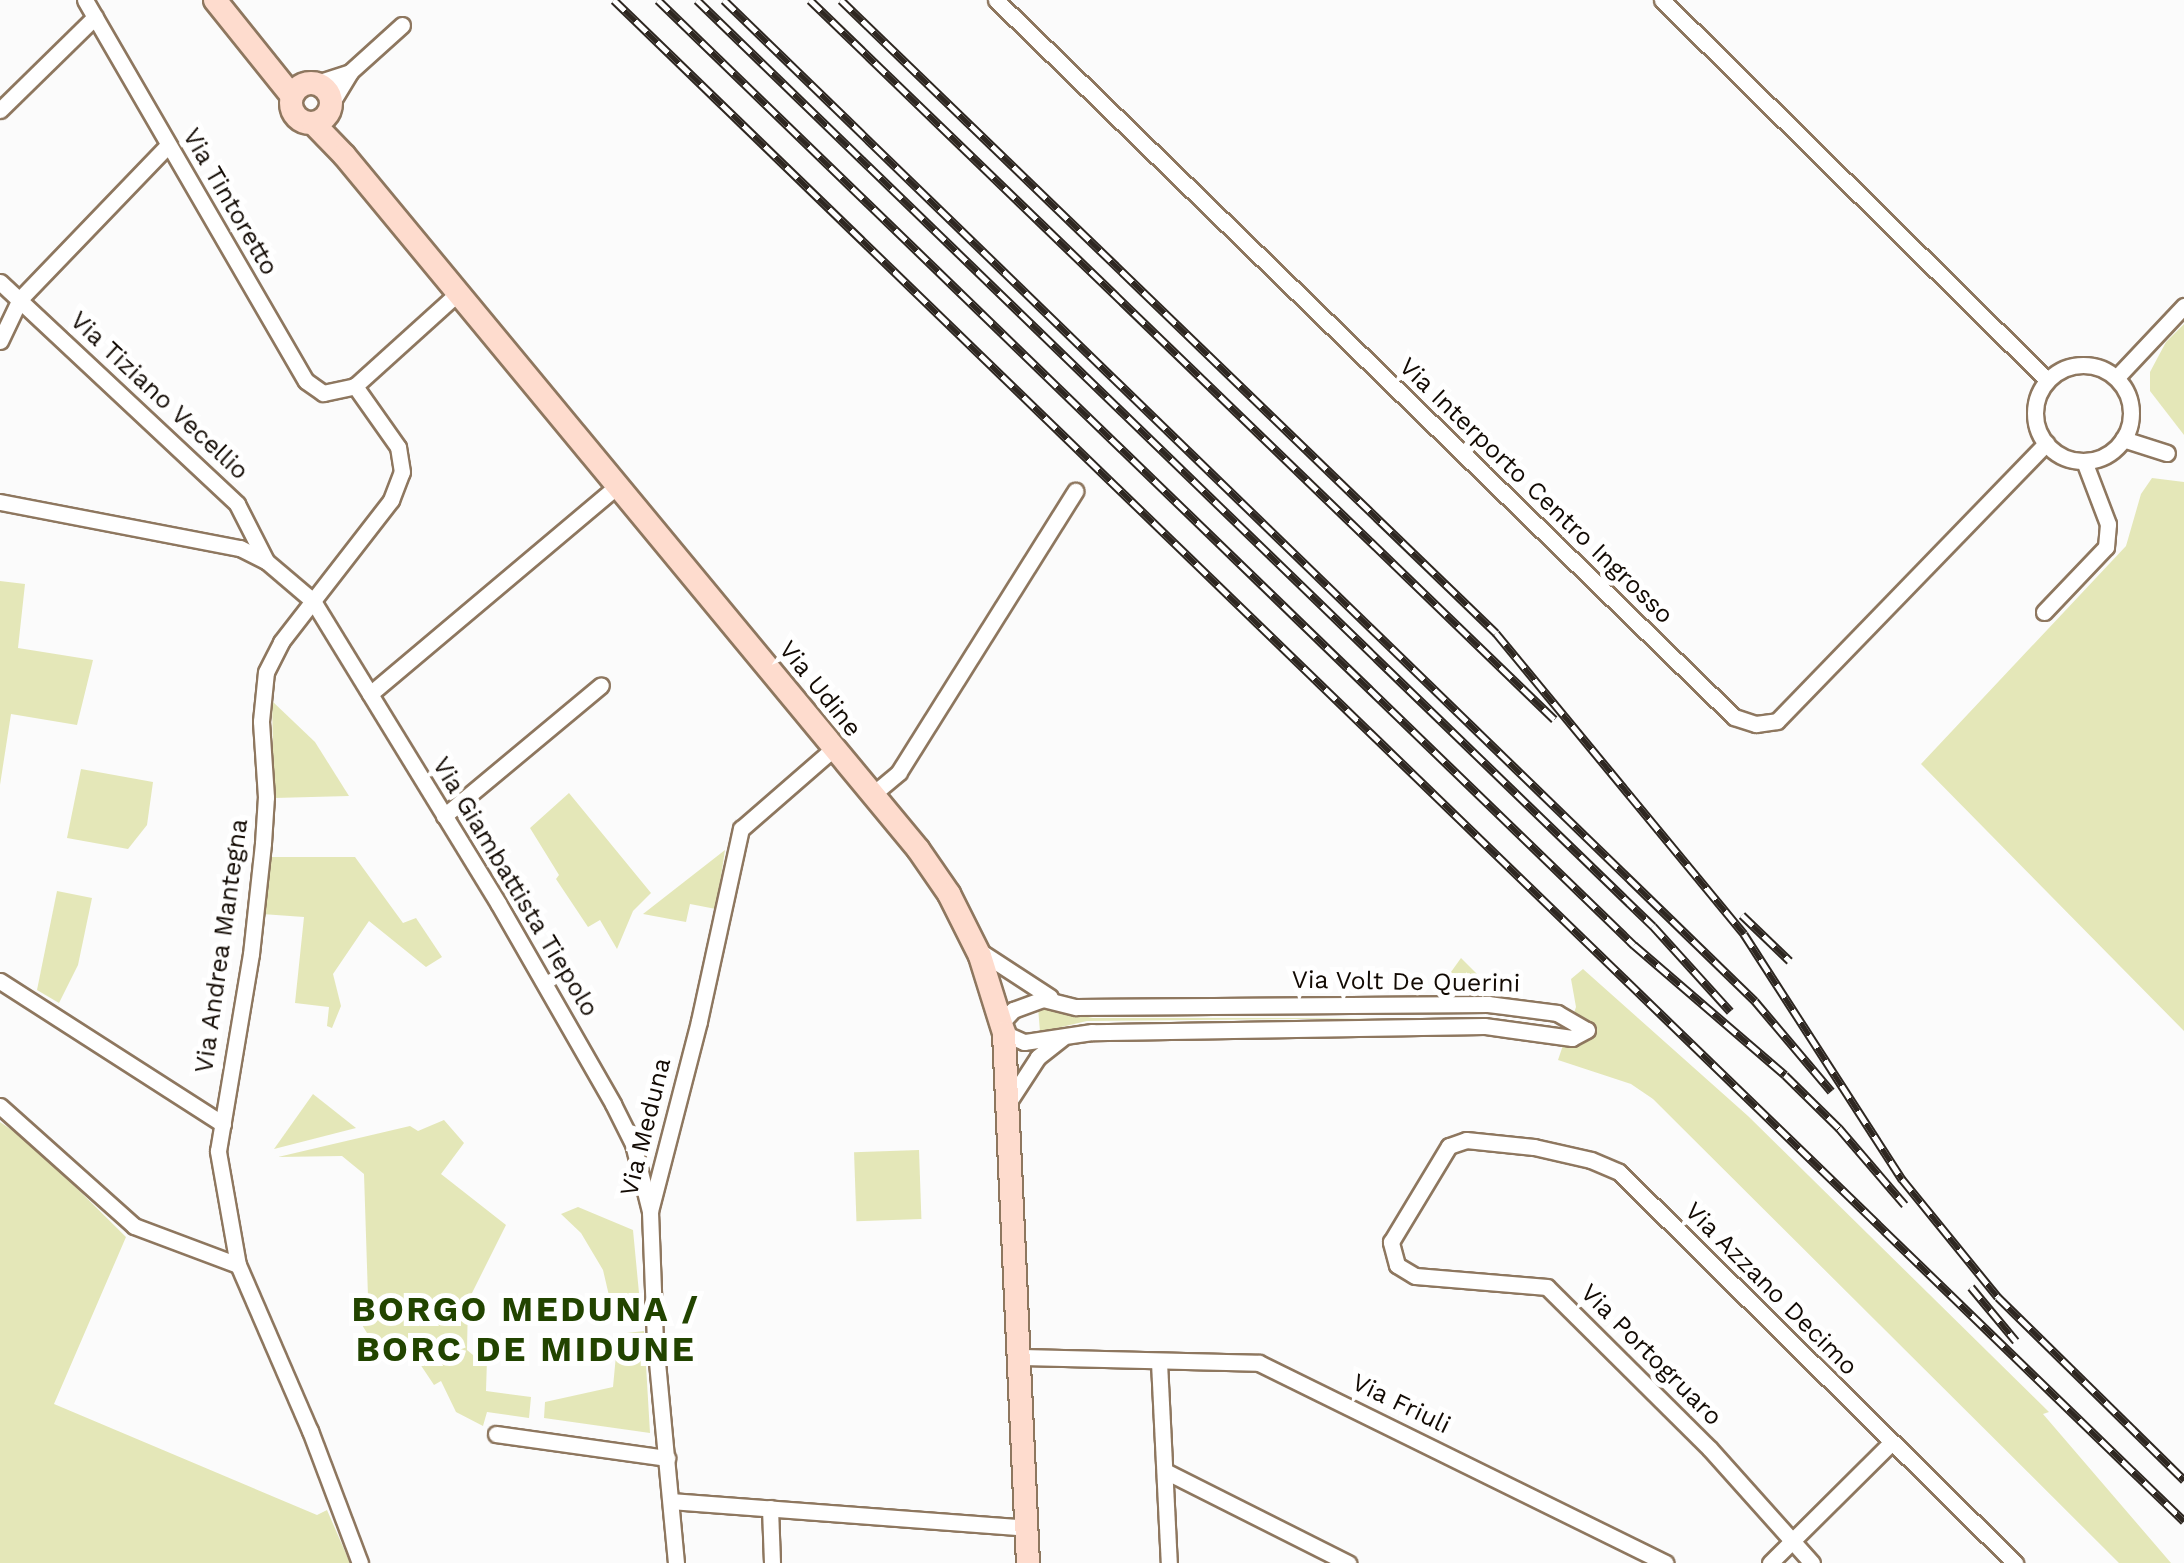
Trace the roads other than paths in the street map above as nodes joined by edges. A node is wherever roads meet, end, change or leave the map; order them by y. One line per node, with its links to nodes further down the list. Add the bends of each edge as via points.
1 (85, 0): 5 (street, Via Tintoretto)
2 (215, 0): 8 (main road, via 263,58)
3 (996, 0): 21 (street, Via Interporto Centro Ingrosso, via 1734,718 1777,721)
4 (1662, 0): 18 (street)
5 (95, 17): 9 (street); 11 (street, Via Tintoretto)
6 (402, 25): 7 (street)
7 (350, 72): 8 (street); 10 (street)
8 (303, 88): 10 (main road, via 326,90); 10 (main road, via 296,115)
9 (0, 110)
10 (324, 113): 13 (main road, Via Udine, via 344,155)
11 (168, 145): 14 (street); 19 (street, Via Tintoretto, via 306,381 323,394)
12 (0, 282): 14 (street, Via Tiziano Vecellio)
13 (458, 293): 19 (street); 24 (main road, Via Udine)
14 (20, 299): 16 (street); 27 (street, Via Tiziano Vecellio, via 237,504)
15 (2184, 306): 17 (street)
16 (0, 341)
17 (2116, 377): 18 (street, via 2072,366); 20 (street, via 2130,408)
18 (2046, 379): 21 (street, via 2034,412)
19 (354, 386): 28 (street, Via Andrea Mantegna, via 398,447 402,472 391,500)
20 (2123, 439): 22 (street); 23 (street, via 2100,458)
21 (2046, 443): 23 (street)
22 (2167, 453)
23 (2084, 461): 29 (street, via 2108,524 2106,547)
24 (617, 486): 31 (street); 32 (main road, Via Udine)
25 (1075, 491): 33 (street, via 899,772)
26 (0, 502): 27 (street, via 240,548)
27 (266, 562): 28 (street, Via Giambattista Tiepolo)
28 (313, 601): 31 (street, Via Giambattista Tiepolo); 44 (street, Via Andrea Mantegna, via 266,672 262,843)
29 (2044, 612)
30 (601, 684): 34 (street)
31 (370, 694): 34 (street, Via Giambattista Tiepolo)
32 (833, 750): 33 (main road, Via Udine); 46 (street, Via Meduna, via 741,829)
33 (872, 795): 35 (main road, Via Udine, via 949,894)
34 (444, 816): 46 (street, Via Giambattista Tiepolo, via 614,1104 633,1144)
35 (977, 950): 37 (street, Via Volt De Querini); 40 (main road, Via Udine)
36 (0, 980): 44 (street)
37 (1062, 1004): 38 (street, Via Volt De Querini); 40 (street, Via Volt De Querini, via 1026,1004)
38 (1409, 1004): 39 (street); 39 (street, Via Volt De Querini, via 1541,1010 1587,1030 1572,1038 1484,1026)
39 (1409, 1026): 41 (street, Via Volt De Querini)
40 (1002, 1028): 41 (street, Via Volt De Querini, via 1024,1042); 42 (main road, Via Udine)
41 (1074, 1033): 42 (street, via 1038,1058)
42 (1008, 1103): 48 (main road, Via Udine)
43 (0, 1106): 47 (street, via 134,1226)
44 (222, 1124): 47 (street, Via Andrea Mantegna, via 218,1151)
45 (1449, 1146): 51 (street, Via Azzano Decimo, via 1466,1140 1534,1148 1619,1172); 57 (street, Via Portogruaro, via 1391,1242 1397,1265 1414,1276 1547,1287 1709,1448)
46 (650, 1211): 52 (street, Via Meduna)
47 (238, 1265): 59 (street, Via Andrea Mantegna)
48 (1020, 1356): 49 (street, Via Friuli); 56 (main road, Via Udine)
49 (1159, 1362): 53 (street); 66 (street, Via Friuli, via 1259,1363)
50 (496, 1434): 52 (street)
51 (1890, 1444): 57 (street); 69 (street, Via Azzano Decimo)
52 (667, 1458): 54 (street, Via Meduna)
53 (1167, 1472): 58 (street); 63 (street)
54 (671, 1501): 55 (street); 60 (street, Via Meduna)
55 (770, 1508): 56 (street); 61 (street)
56 (1026, 1528): 62 (main road, Via Udine)
57 (1791, 1541): 67 (street); 68 (street, Via Portogruaro)
58 (1318, 1548): 64 (street); 65 (street)
59 (360, 1563)
60 (676, 1563)
61 (772, 1563)
62 (1028, 1563)
63 (1170, 1563)
64 (1309, 1563)
65 (1348, 1563)
66 (1666, 1563)
67 (1770, 1563)
68 (1812, 1563)
69 (2015, 1563)

